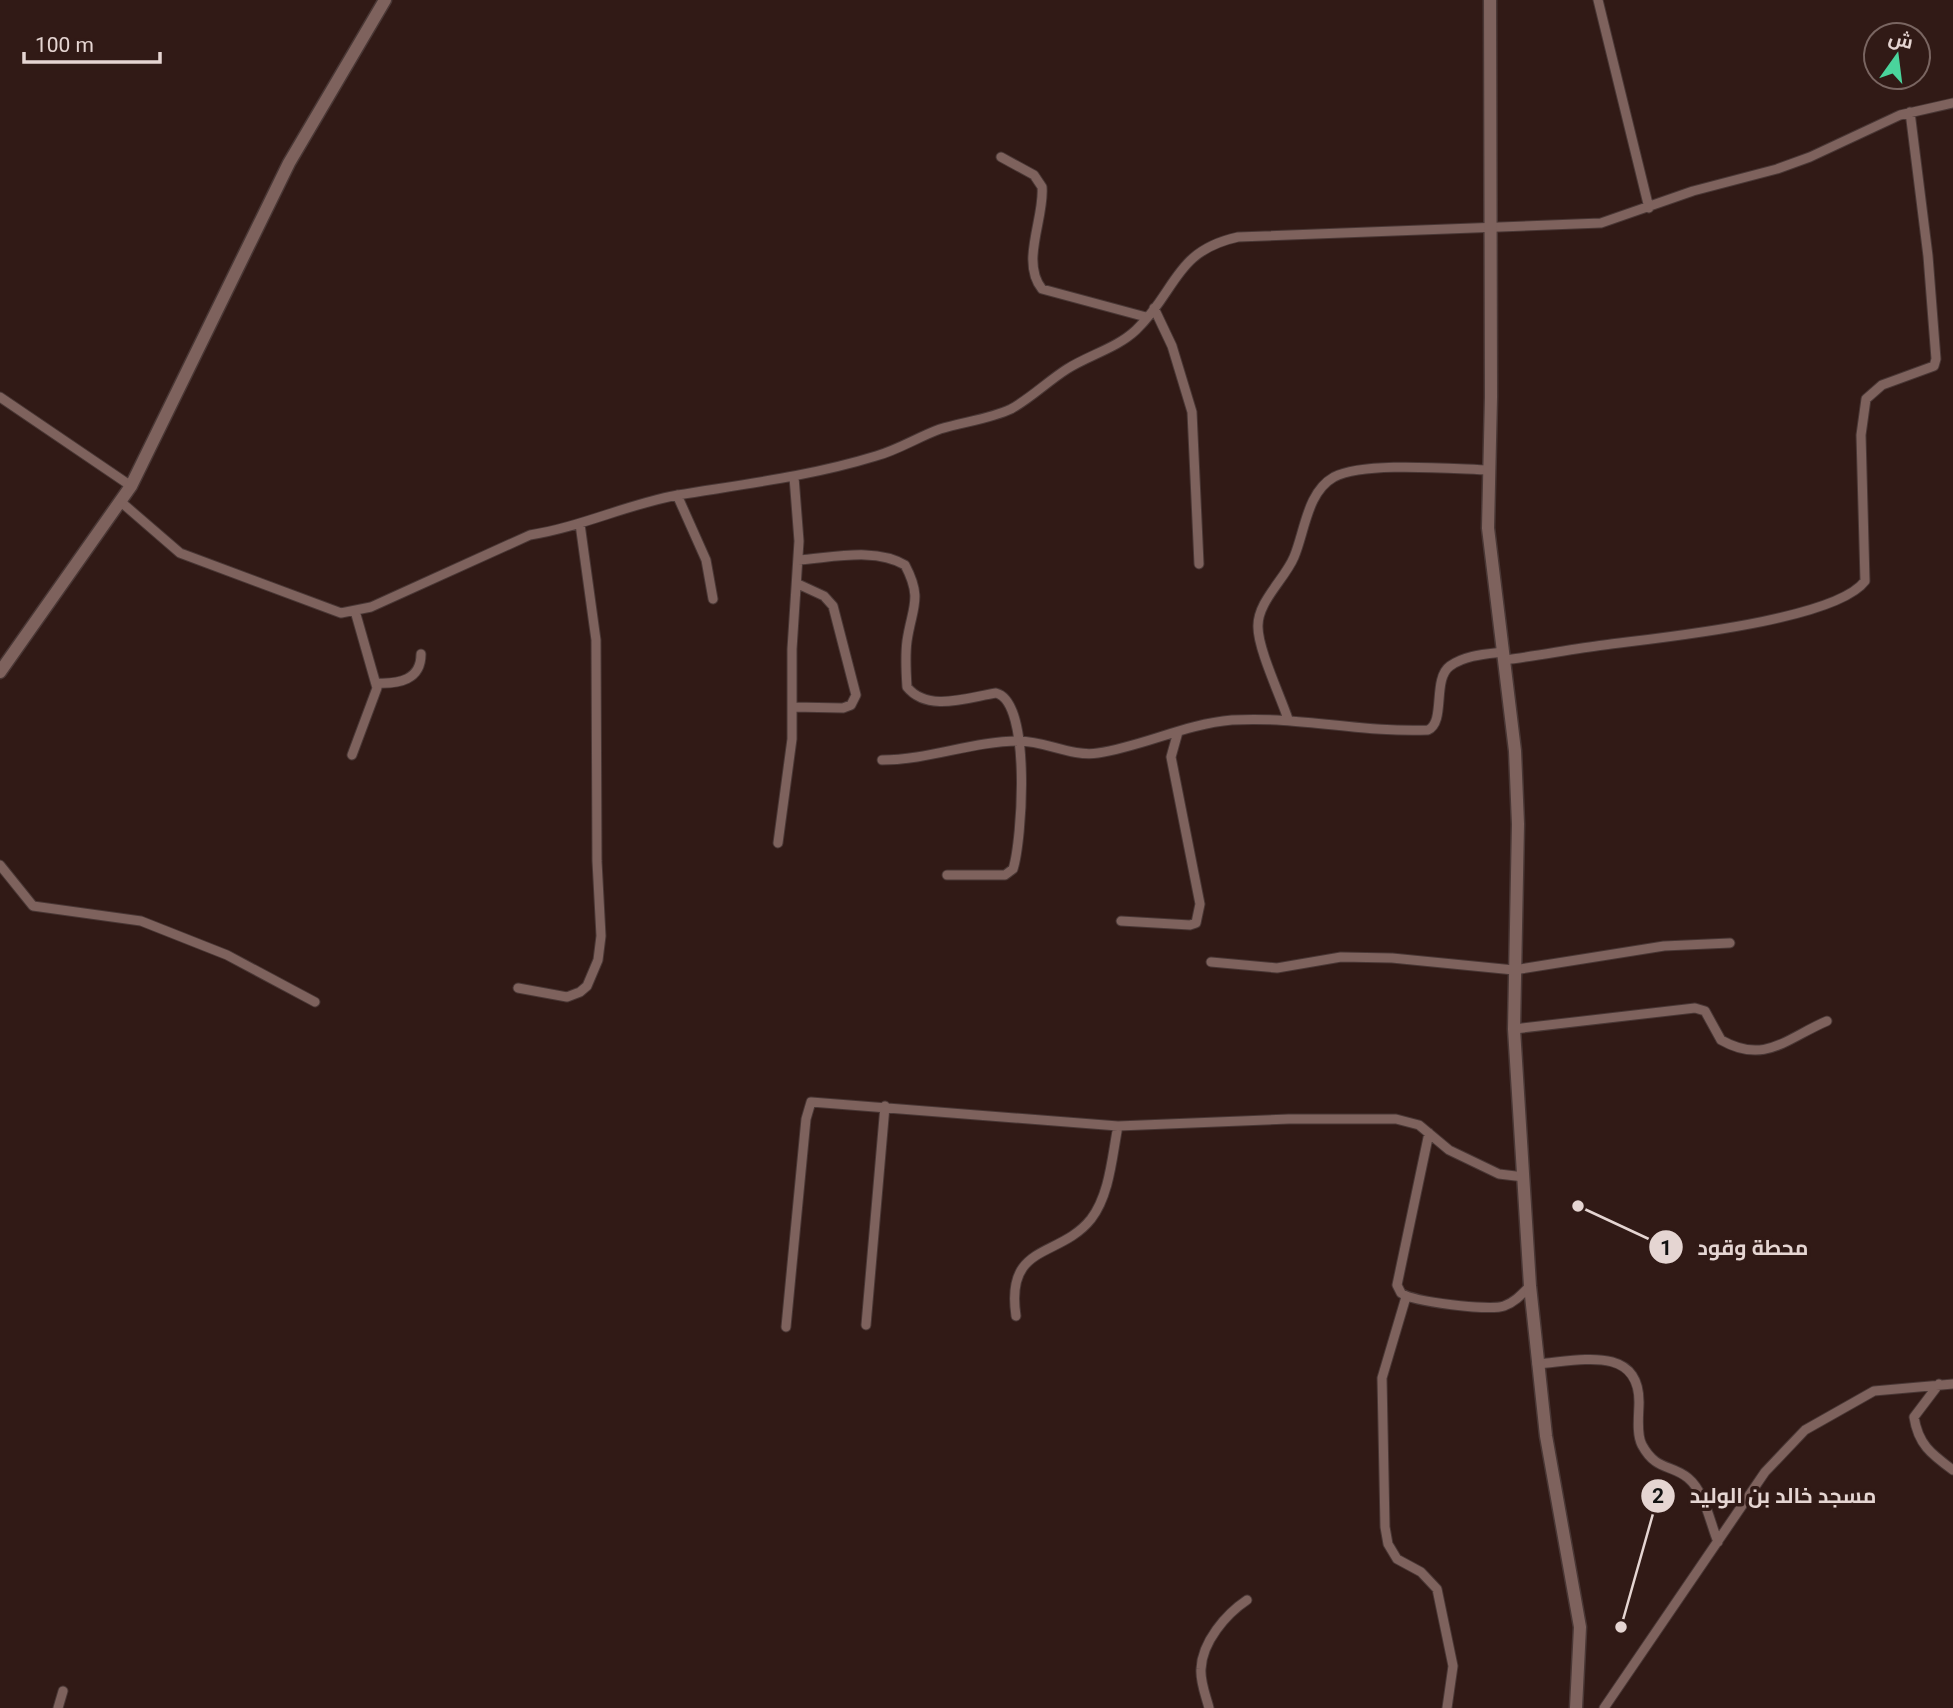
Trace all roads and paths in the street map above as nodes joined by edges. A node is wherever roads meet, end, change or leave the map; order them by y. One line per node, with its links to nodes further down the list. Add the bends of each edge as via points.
1 (385, 0): 14 (street, via 289,163)
2 (1490, 0): 8 (street)
3 (1598, 0): 7 (street)
4 (1953, 103): 5 (street)
5 (1910, 112): 7 (street, via 1810,157); 24 (street, via 1936,359 1934,366 1882,385 1866,399 1861,435 1867,571 1861,586 1833,600 1761,622 1683,637)
6 (1001, 157): 10 (street, via 1034,175 1042,187 1034,263 1042,289)
7 (1649, 208): 8 (street, via 1601,223)
8 (1490, 225): 9 (street, via 1238,237 1216,242 1183,267); 12 (street)
9 (1154, 308): 10 (street); 19 (street, via 1172,346 1192,412)
10 (1146, 317): 13 (street, via 1126,338 1077,363 1009,410 929,433 878,456)
11 (0, 397): 14 (street)
12 (1489, 470): 24 (street, via 1488,528); 28 (street, via 1351,473 1335,477 1319,491 1294,556 1257,625)
13 (794, 477): 15 (street); 18 (street)
14 (131, 486): 16 (street)
15 (677, 495): 17 (street); 21 (street, via 706,561)
16 (121, 502): 22 (street, via 180,553 341,613); 25 (street)
17 (580, 524): 22 (street, via 512,541); 40 (street, via 596,640 601,936 597,960 580,992 567,997)
18 (798, 560): 20 (street); 30 (street, via 866,556 905,565 915,583 917,600 907,640 907,687 916,695 938,701 1002,695)
19 (1199, 564)
20 (798, 584): 27 (street); 27 (street, via 824,596 832,606 856,695 844,708)
21 (713, 598)
22 (355, 611): 26 (street)
23 (421, 654): 26 (street, via 417,671 408,679)
24 (1504, 656): 28 (street, via 1463,659 1447,669 1436,722 1428,730); 39 (street, via 1518,824)
25 (0, 672)
26 (377, 683): 31 (street)
27 (793, 707): 33 (street)
28 (1288, 719): 29 (street, via 1214,722)
29 (1178, 732): 30 (street, via 1088,754); 36 (street, via 1171,757 1200,916 1190,925)
30 (1019, 741): 32 (street, via 909,760); 35 (street, via 1022,797 1013,869 1005,875)
31 (352, 755)
32 (883, 760)
33 (778, 843)
34 (0, 865): 41 (street, via 33,906 141,921 228,955)
35 (947, 875)
36 (1121, 921)
37 (1730, 943): 39 (street, via 1664,946)
38 (1211, 962): 39 (street, via 1277,968 1341,957 1392,958)
39 (1514, 970): 43 (street)
40 (518, 988)
41 (315, 1002)
42 (1827, 1021): 43 (street, via 1752,1052 1721,1040 1705,1011 1695,1008)
43 (1514, 1029): 47 (street)
44 (885, 1106): 45 (street); 51 (street); 52 (street, via 818,1101 808,1107)
45 (1118, 1126): 46 (street, via 1396,1119 1410,1121); 50 (street, via 1105,1188 1091,1219 1027,1261 1014,1300)
46 (1429, 1133): 47 (street, via 1450,1150 1500,1174); 49 (street, via 1397,1285)
47 (1524, 1177): 48 (street)
48 (1530, 1286): 49 (street, via 1503,1307); 53 (street)
49 (1406, 1297): 62 (street, via 1382,1378 1385,1527 1388,1545 1397,1559 1421,1572 1437,1589 1453,1666)
50 (1016, 1315)
51 (866, 1325)
52 (786, 1327)
53 (1537, 1364): 57 (street, via 1601,1359 1627,1367 1639,1382 1641,1443 1660,1467 1689,1479); 63 (street, via 1580,1628)
54 (1939, 1384): 55 (street); 56 (street, via 1914,1416 1916,1435 1926,1451); 57 (street, via 1874,1391 1805,1430 1765,1472)
55 (1953, 1384)
56 (1953, 1470)
57 (1718, 1542): 64 (street)
58 (1247, 1600): 61 (street, via 1228,1612 1204,1656 1201,1670)
59 (63, 1691): 60 (street)
60 (58, 1708)
61 (1209, 1708)
62 (1447, 1708)
63 (1576, 1708)
64 (1604, 1708)

